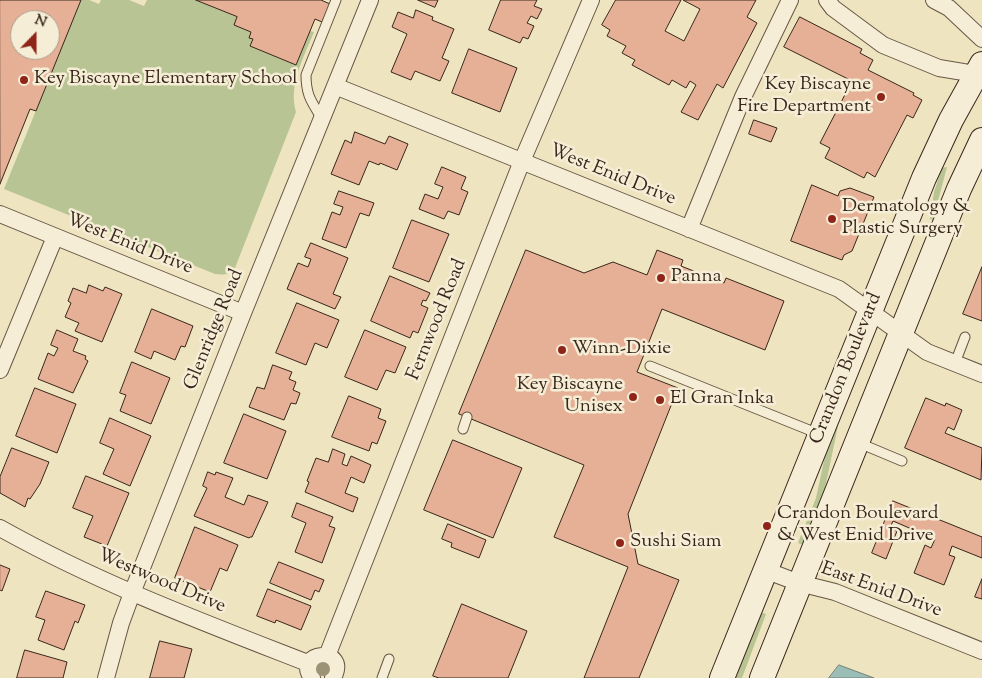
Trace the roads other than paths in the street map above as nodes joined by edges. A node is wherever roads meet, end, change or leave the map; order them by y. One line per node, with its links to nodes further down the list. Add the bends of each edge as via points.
1 (336, 0): 10 (lane, via 306,75 309,98)
2 (370, 0): 9 (street, Glenridge Road)
3 (591, 0): 12 (street, Fernwood Road)
4 (790, 0): 14 (street, via 743,97)
5 (828, 0): 8 (street, via 833,8 883,44 939,68)
6 (934, 0): 7 (street, via 949,8)
7 (982, 38)
8 (980, 71): 16 (main road, Crandon Boulevard, via 951,120 924,178)
9 (335, 86): 10 (street, Glenridge Road); 12 (street, West Enid Drive)
10 (322, 119): 17 (street, Glenridge Road)
11 (982, 140): 18 (main road, Crandon Boulevard)
12 (522, 161): 14 (street, West Enid Drive); 34 (street, Fernwood Road)
13 (0, 214): 15 (street, West Enid Drive)
14 (689, 229): 16 (street, West Enid Drive, via 839,289)
15 (55, 237): 17 (street, West Enid Drive); 22 (street)
16 (871, 311): 18 (street, West Enid Drive); 26 (main road, Crandon Boulevard)
17 (243, 313): 32 (street, Glenridge Road)
18 (900, 333): 20 (street, West Enid Drive, via 927,352); 27 (main road, Crandon Boulevard)
19 (965, 336): 20 (lane)
20 (954, 363): 23 (street, West Enid Drive)
21 (650, 366): 26 (lane)
22 (0, 370)
23 (982, 374)
24 (468, 417): 25 (lane)
25 (463, 429)
26 (820, 434): 30 (main road, Crandon Boulevard)
27 (856, 442): 28 (lane); 31 (main road, Crandon Boulevard)
28 (902, 461)
29 (0, 528): 32 (street, Westwood Drive)
30 (766, 570): 31 (street, East Enid Drive); 40 (main road, Crandon Boulevard)
31 (799, 583): 33 (street, East Enid Drive, via 835,592); 41 (main road, Crandon Boulevard)
32 (132, 593): 36 (street, Westwood Drive); 38 (street, Glenridge Road)
33 (982, 651)
34 (327, 656): 36 (street, via 315,657); 37 (street, via 336,665)
35 (389, 659): 39 (lane)
36 (310, 671)
37 (338, 677)
38 (106, 678)
39 (382, 678)
40 (722, 678)
41 (762, 678)

